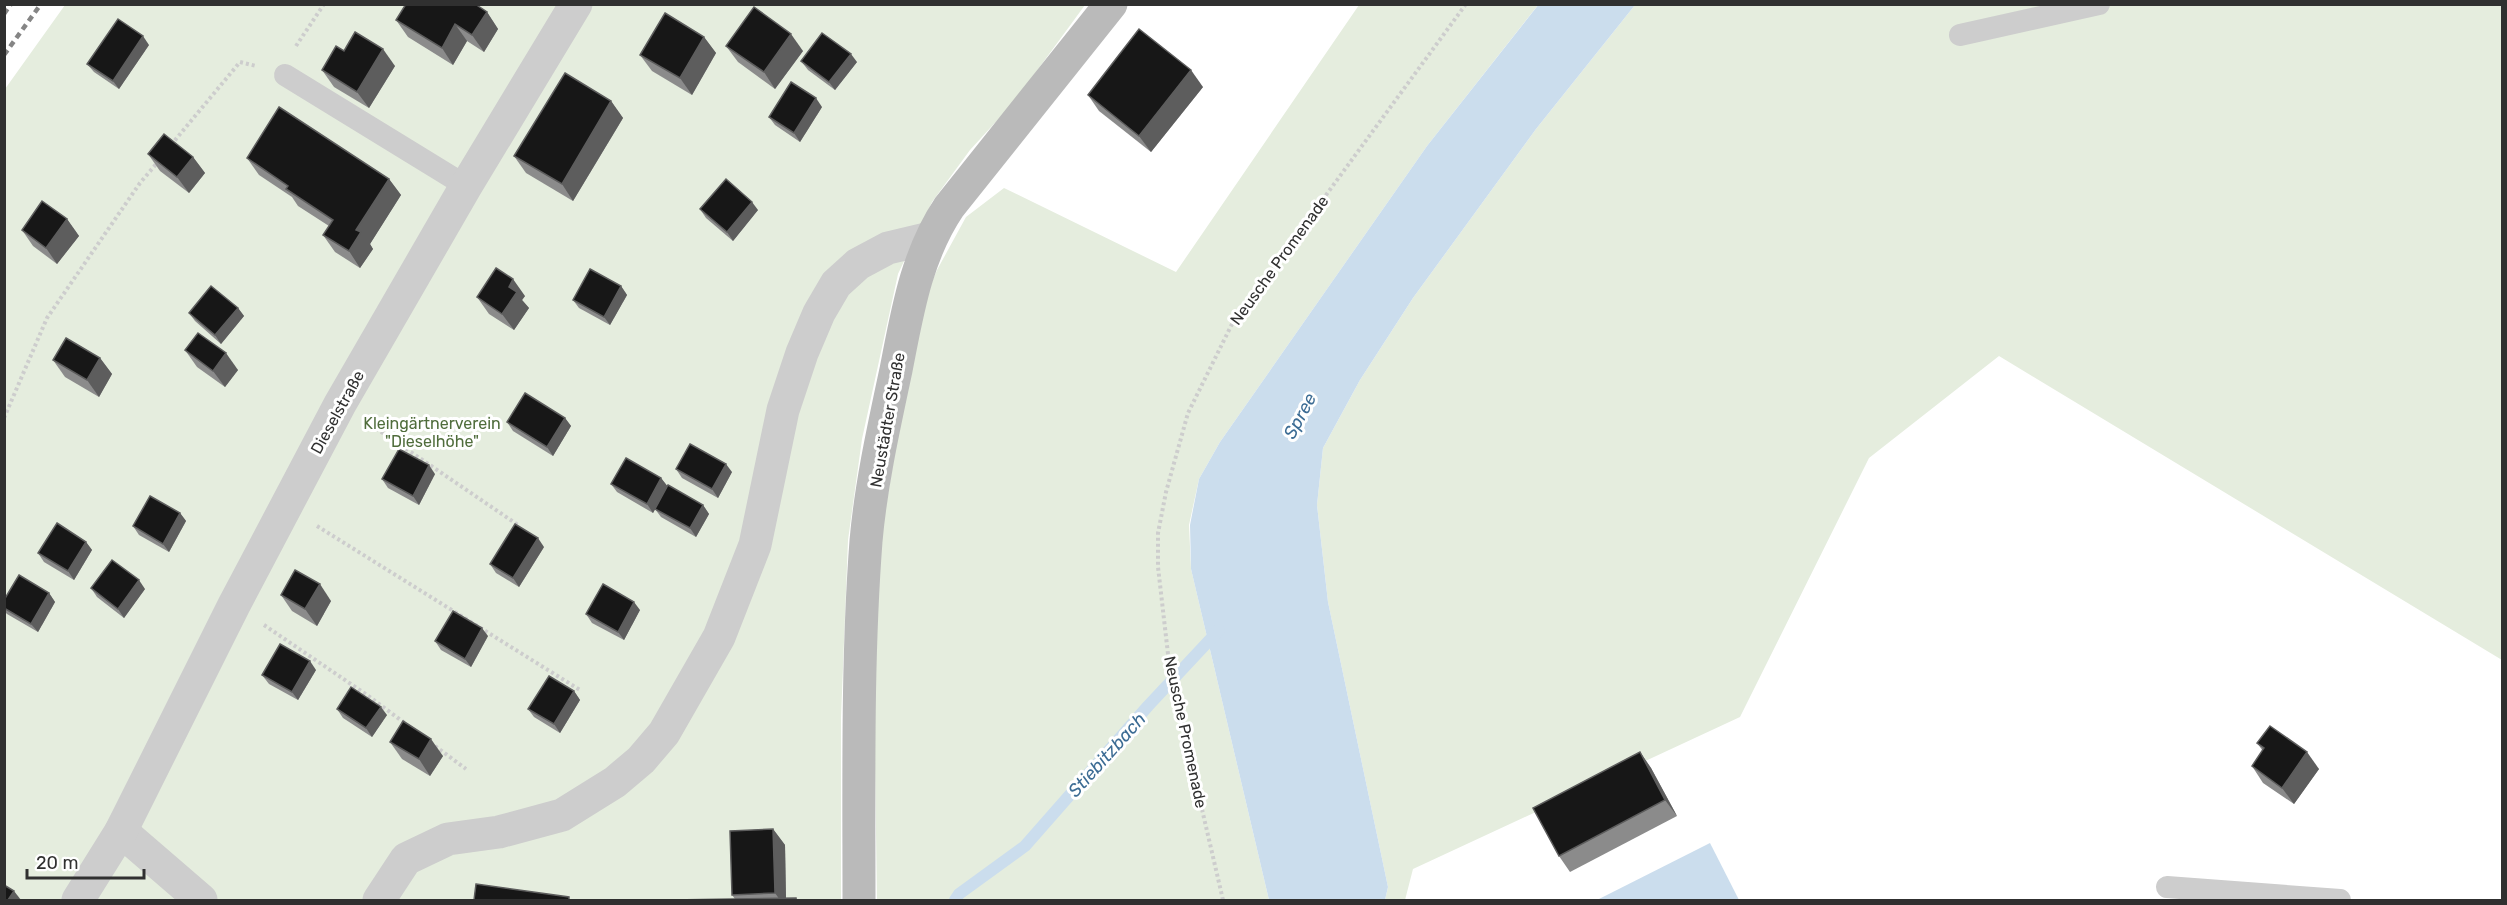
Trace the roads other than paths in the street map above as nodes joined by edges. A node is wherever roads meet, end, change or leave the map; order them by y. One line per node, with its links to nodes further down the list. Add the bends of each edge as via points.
1 (576, 4): 6 (street, Dieselstraße)
2 (1111, 4): 7 (street, Neustädter Straße, via 949,207)
3 (2099, 4): 4 (lane)
4 (1960, 34)
5 (281, 74): 6 (lane)
6 (466, 186): 8 (street, Dieselstraße, via 340,404)
7 (930, 238): 12 (street, via 888,248 858,264 836,284 819,313 783,411 755,545 719,638 664,733 615,782 562,814 499,832 448,840 406,859); 13 (street, Neustädter Straße, via 906,320 866,539 859,711)
8 (120, 831): 10 (street, Dieselstraße); 11 (street)
9 (2167, 887): 14 (lane)
10 (78, 900)
11 (201, 900)
12 (379, 900)
13 (859, 900)
14 (2340, 900)

